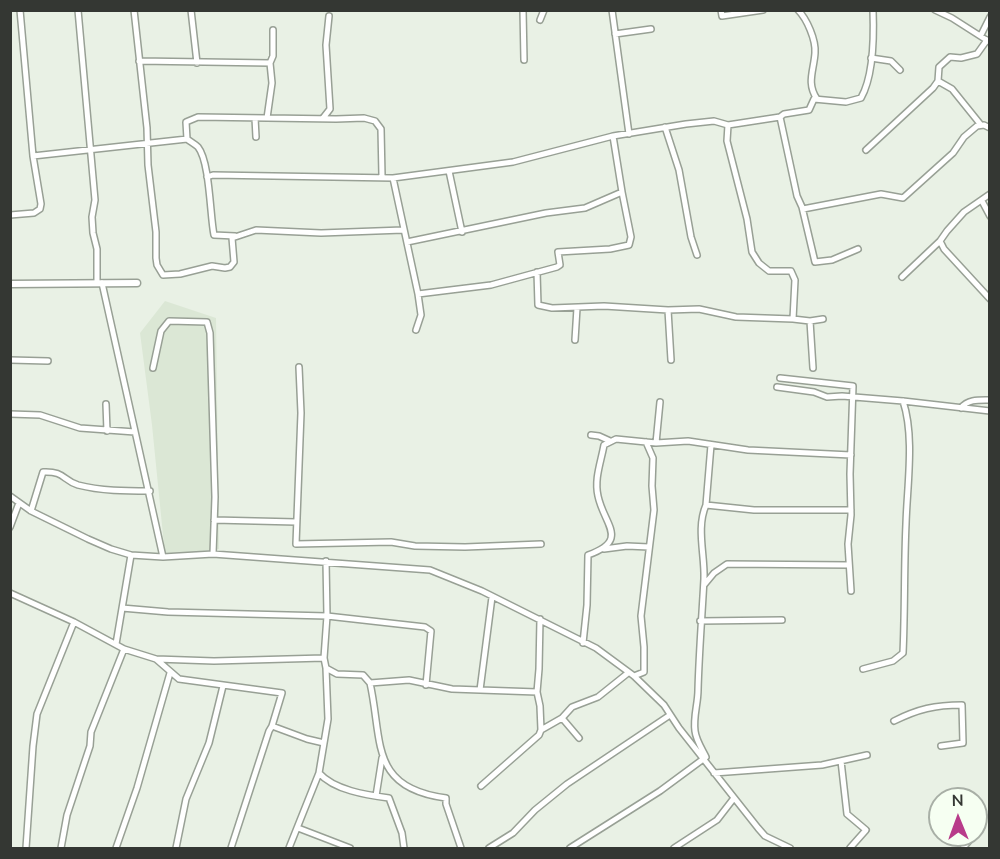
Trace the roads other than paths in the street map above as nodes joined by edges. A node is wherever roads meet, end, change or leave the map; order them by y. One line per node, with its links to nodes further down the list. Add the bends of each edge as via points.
1 (20, 10): 44 (street)
2 (78, 10): 42 (street)
3 (134, 10): 23 (street)
4 (191, 10): 24 (street)
5 (523, 10): 22 (street)
6 (544, 10): 15 (street)
7 (612, 10): 18 (street)
8 (721, 10): 9 (street, via 722,16 728,16)
9 (763, 10)
10 (798, 10): 28 (street, via 804,16 816,51 811,86)
11 (873, 10): 21 (street)
12 (935, 10): 19 (street)
13 (329, 16): 32 (street, via 326,45 330,109)
14 (990, 17): 19 (street)
15 (540, 20)
16 (651, 29): 18 (street)
17 (273, 30): 25 (street)
18 (615, 34): 37 (street)
19 (981, 35): 20 (street)
20 (988, 41): 27 (street, via 977,54 950,57 939,67)
21 (871, 58): 26 (street, via 891,61); 28 (street, via 861,98 846,102)
22 (524, 60)
23 (139, 61): 24 (street); 41 (street)
24 (197, 63): 25 (street)
25 (270, 63): 31 (street, via 272,83)
26 (900, 70)
27 (938, 81): 34 (street, via 952,89); 43 (street)
28 (817, 99): 29 (street, via 813,99 809,110)
29 (780, 117): 33 (street); 52 (street)
30 (255, 118): 31 (street); 39 (street); 40 (street, via 187,120)
31 (267, 118): 32 (street)
32 (323, 118): 46 (street, via 364,118 378,124)
33 (728, 125): 35 (street, via 714,121); 72 (street, via 727,141 752,252 769,271 791,271 795,280)
34 (981, 125): 36 (street); 52 (street, via 903,198 881,194)
35 (665, 127): 37 (street); 61 (street, via 679,170)
36 (990, 128)
37 (629, 134): 38 (street)
38 (613, 136): 45 (street, via 513,162); 49 (street)
39 (256, 137)
40 (187, 139): 41 (street); 47 (street, via 199,149)
41 (148, 143): 42 (street); 57 (street, via 156,258 163,275 212,266 230,267 234,262 231,240)
42 (89, 150): 44 (street); 64 (street)
43 (866, 150)
44 (33, 156): 53 (street, via 40,209)
45 (449, 171): 48 (street); 56 (street)
46 (382, 176): 47 (street); 48 (street)
47 (207, 177): 57 (street, via 214,235)
48 (393, 178): 55 (street)
49 (622, 192): 56 (street, via 585,208); 62 (street, via 631,237 629,245 558,252 559,266)
50 (990, 194): 51 (street)
51 (982, 201): 54 (street); 58 (street, via 964,212)
52 (803, 209): 60 (street, via 815,262 832,260)
53 (10, 215)
54 (990, 216)
55 (403, 230): 57 (street, via 256,230); 59 (street)
56 (462, 232): 59 (street)
57 (236, 236)
58 (940, 241): 63 (street); 68 (street)
59 (407, 242): 67 (street)
60 (858, 249)
61 (697, 255)
62 (537, 272): 67 (street, via 491,285); 69 (street, via 538,305)
63 (902, 277)
64 (99, 283): 65 (street); 66 (street); 93 (street)
65 (137, 283)
66 (10, 284)
67 (418, 294): 74 (street, via 421,315)
68 (990, 299)
69 (577, 308): 70 (street); 75 (street)
70 (668, 310): 72 (street, via 699,309 736,318); 77 (street)
71 (822, 319): 73 (street)
72 (793, 320): 73 (street)
73 (810, 321): 81 (street)
74 (416, 330)
75 (575, 340)
76 (10, 360): 78 (street)
77 (671, 360)
78 (48, 361)
79 (298, 367): 107 (street, via 301,412)
80 (153, 368): 106 (street, via 161,332 169,321 207,322)
81 (813, 368)
82 (780, 378): 84 (street, via 853,386)
83 (777, 387): 84 (street, via 827,397)
84 (853, 397): 86 (street); 99 (street)
85 (990, 400): 89 (street, via 974,400)
86 (903, 401): 89 (street); 133 (street, via 908,414 909,473 903,653 893,662)
87 (660, 402): 97 (street)
88 (106, 404): 92 (street)
89 (961, 408): 90 (street)
90 (990, 411)
91 (10, 414): 92 (street, via 40,415 73,427)
92 (107, 431): 93 (street)
93 (135, 432): 100 (street)
94 (591, 435): 95 (street)
95 (610, 441): 96 (street); 111 (street, via 604,445 597,478 603,513 612,529 612,540)
96 (646, 442): 97 (street); 110 (street, via 653,458 654,510)
97 (656, 443): 98 (street, via 688,441)
98 (711, 445): 99 (street); 103 (street)
99 (851, 455): 104 (street)
100 (150, 491): 105 (street, via 75,484 57,471 43,472); 114 (street)
101 (10, 496): 102 (street)
102 (19, 502): 105 (street); 108 (street)
103 (706, 506): 104 (street); 117 (street, via 702,514)
104 (851, 510): 116 (street)
105 (32, 511): 113 (street)
106 (214, 520): 107 (street); 112 (street)
107 (296, 522): 109 (street, via 296,544)
108 (10, 527)
109 (541, 544)
110 (649, 548): 111 (street); 136 (street, via 641,616 644,672)
111 (604, 549): 127 (street, via 588,555)
112 (213, 554): 114 (street); 115 (street)
113 (131, 555): 114 (street); 121 (street)
114 (163, 557)
115 (326, 561): 120 (street, via 430,570); 122 (street)
116 (849, 565): 117 (street, via 727,564); 118 (street)
117 (703, 586): 125 (street)
118 (852, 591)
119 (10, 593): 126 (street)
120 (492, 597): 123 (street); 140 (street)
121 (122, 608): 122 (street); 128 (street)
122 (327, 616): 131 (street); 138 (street, via 425,627 431,631)
123 (540, 619): 127 (street); 141 (street)
124 (782, 620): 125 (street)
125 (700, 621): 148 (street)
126 (74, 622): 128 (street); 164 (street, via 37,714)
127 (583, 643): 135 (street, via 616,661)
128 (116, 644): 129 (street)
129 (124, 649): 130 (street); 165 (street, via 91,732)
130 (156, 658): 131 (street); 134 (street)
131 (324, 658): 132 (street)
132 (326, 668): 137 (street, via 337,674 363,675); 150 (street, via 328,719)
133 (863, 669)
134 (170, 673): 139 (street, via 179,679); 166 (street)
135 (628, 673): 136 (street); 143 (street, via 598,697 572,707)
136 (634, 676): 142 (street)
137 (370, 683): 138 (street, via 409,680); 153 (street)
138 (426, 685): 140 (street)
139 (223, 686): 145 (street, via 282,693); 167 (street, via 209,743 186,799)
140 (480, 690): 141 (street)
141 (537, 692): 146 (street)
142 (670, 715): 147 (street); 173 (street, via 567,784 513,833)
143 (562, 718): 146 (street); 149 (street)
144 (894, 721): 151 (street, via 934,705 962,705 963,743)
145 (272, 726): 150 (street); 168 (street)
146 (541, 730): 160 (street, via 531,744)
147 (683, 732): 148 (street); 154 (street)
148 (695, 734): 154 (street)
149 (579, 738)
150 (324, 743): 156 (street)
151 (941, 746)
152 (867, 755): 155 (street)
153 (382, 758): 161 (street); 172 (street, via 409,787 428,796 446,798)
154 (704, 759): 157 (street); 174 (street)
155 (841, 761): 157 (street); 177 (street, via 847,814 866,830)
156 (319, 773): 158 (street); 159 (street)
157 (714, 773): 162 (street)
158 (316, 779): 159 (street); 163 (street)
159 (325, 780): 161 (street)
160 (481, 786)
161 (376, 796): 171 (street, via 389,798)
162 (734, 798): 175 (street, via 717,820); 176 (street, via 765,836)
163 (298, 828): 169 (street); 170 (street)
164 (26, 849)
165 (61, 849)
166 (116, 849)
167 (176, 849)
168 (231, 849)
169 (289, 849)
170 (350, 849)
171 (404, 849)
172 (461, 849)
173 (489, 849)
174 (570, 849)
175 (674, 849)
176 (790, 849)
177 (850, 849)

